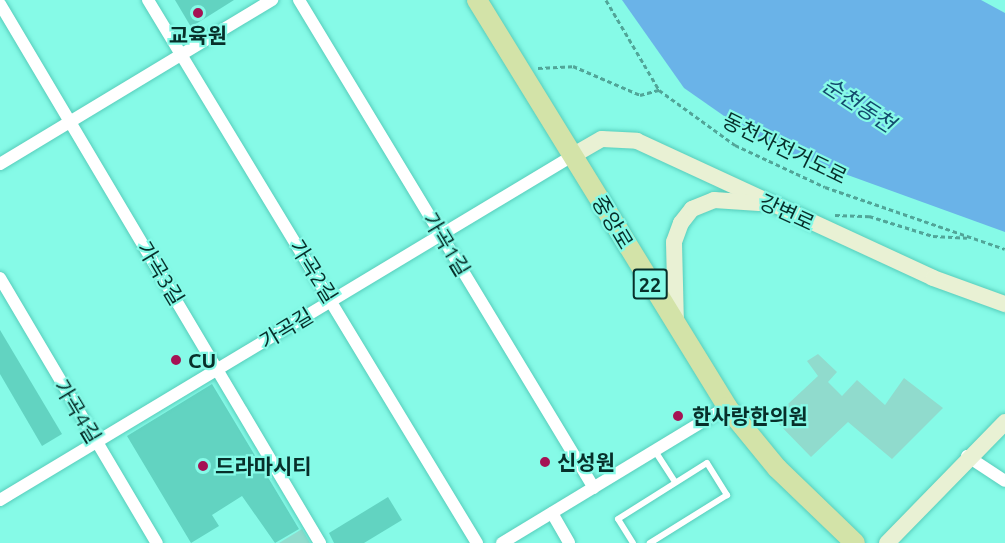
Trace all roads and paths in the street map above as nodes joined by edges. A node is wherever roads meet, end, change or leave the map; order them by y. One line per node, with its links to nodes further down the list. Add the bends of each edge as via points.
1 (148, 0): 7 (street, 가곡2길)
2 (272, 0): 7 (street)
3 (299, 0): 15 (street, 가곡1길)
4 (477, 0): 8 (main road, 중앙로 / 22)
5 (606, 0): 9 (path, 동천자전거도로)
6 (0, 4): 10 (street, 가곡3길)
7 (181, 55): 10 (street); 19 (street, 가곡2길)
8 (522, 70): 9 (path, via 573,66 640,95); 11 (main road, 중앙로 / 22)
9 (659, 90): 16 (path, 동천자전거도로, via 735,145 825,187)
10 (71, 121): 12 (street); 22 (street, 가곡3길)
11 (572, 156): 13 (main road, 강변로, via 602,139 638,141); 15 (street, 가곡길); 21 (main road, 중앙로 / 22)
12 (0, 164)
13 (767, 204): 20 (main road, 강변로); 21 (main road, via 714,200 692,209 681,223 674,243)
14 (828, 215): 16 (path, via 869,216 933,236)
15 (441, 235): 19 (street, 가곡길); 30 (street, 가곡1길)
16 (971, 238): 17 (path, 동천자전거도로)
17 (1005, 249)
18 (0, 278): 25 (street, 가곡4길)
19 (332, 300): 22 (street, 가곡길); 35 (street, 가곡2길)
20 (1005, 304)
21 (676, 326): 23 (main road, 중앙로 / 22)
22 (219, 369): 25 (street, 가곡길); 34 (street, 가곡3길)
23 (727, 407): 26 (street); 40 (main road, 중앙로 / 22, via 777,468)
24 (1005, 422): 27 (main road)
25 (97, 442): 31 (street, 가곡길); 33 (street, 가곡4길)
26 (655, 452): 29 (lane); 30 (street)
27 (968, 456): 28 (street); 41 (main road)
28 (1005, 481)
29 (675, 482): 38 (lane, via 618,519); 39 (lane, via 706,463 727,495)
30 (594, 488): 32 (street)
31 (0, 500)
32 (552, 513): 36 (street); 37 (street)
33 (157, 543)
34 (320, 543)
35 (477, 543)
36 (502, 543)
37 (569, 543)
38 (633, 543)
39 (650, 543)
40 (855, 543)
41 (887, 543)

